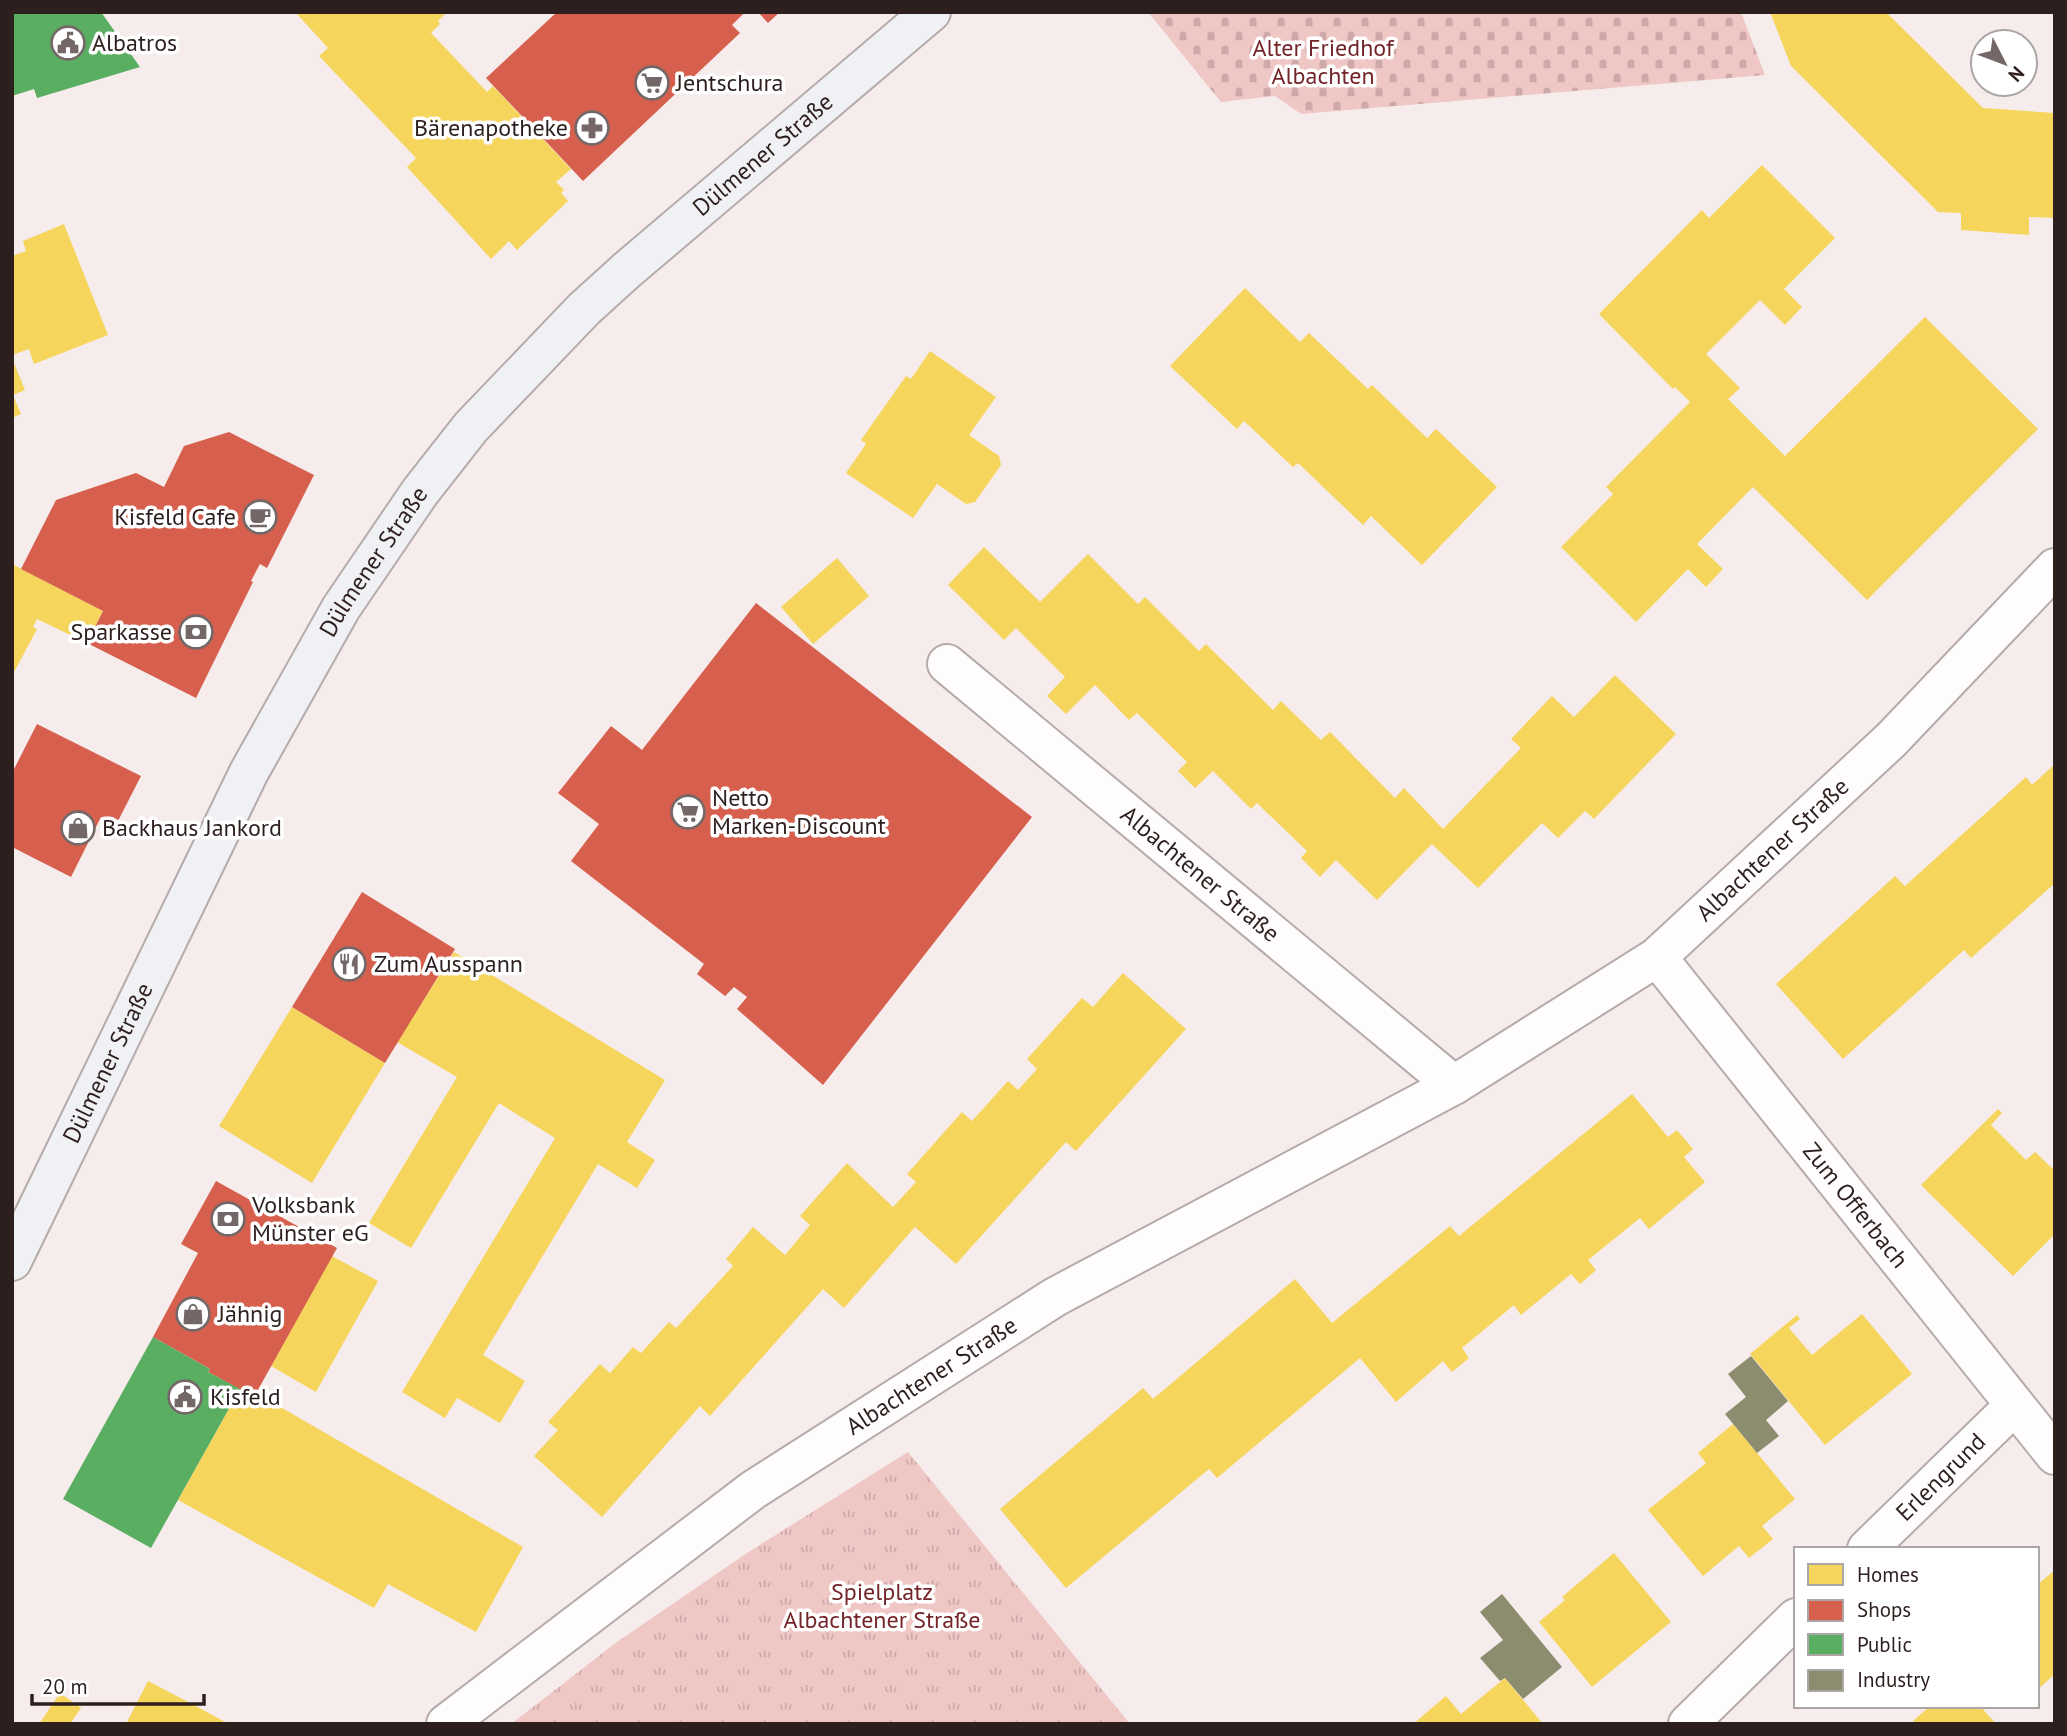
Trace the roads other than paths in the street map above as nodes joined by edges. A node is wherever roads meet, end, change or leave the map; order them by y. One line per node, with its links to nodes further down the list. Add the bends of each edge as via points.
1 (931, 12): 6 (main road, Dülmener Straße, via 584,309 471,427 420,492 341,608 249,772)
2 (2055, 568): 4 (street, Albachtener Straße, via 1891,740)
3 (947, 664): 5 (street, Albachtener Straße)
4 (1657, 957): 5 (street, Albachtener Straße); 7 (street, Zum Offerbach)
5 (1454, 1085): 11 (street, Albachtener Straße, via 1044,1304 753,1490)
6 (12, 1261)
7 (2014, 1406): 8 (street, Zum Offerbach); 9 (street, Erlengrund)
8 (2055, 1455)
9 (1869, 1547)
10 (1794, 1620): 12 (street)
11 (446, 1724)
12 (1688, 1724)

